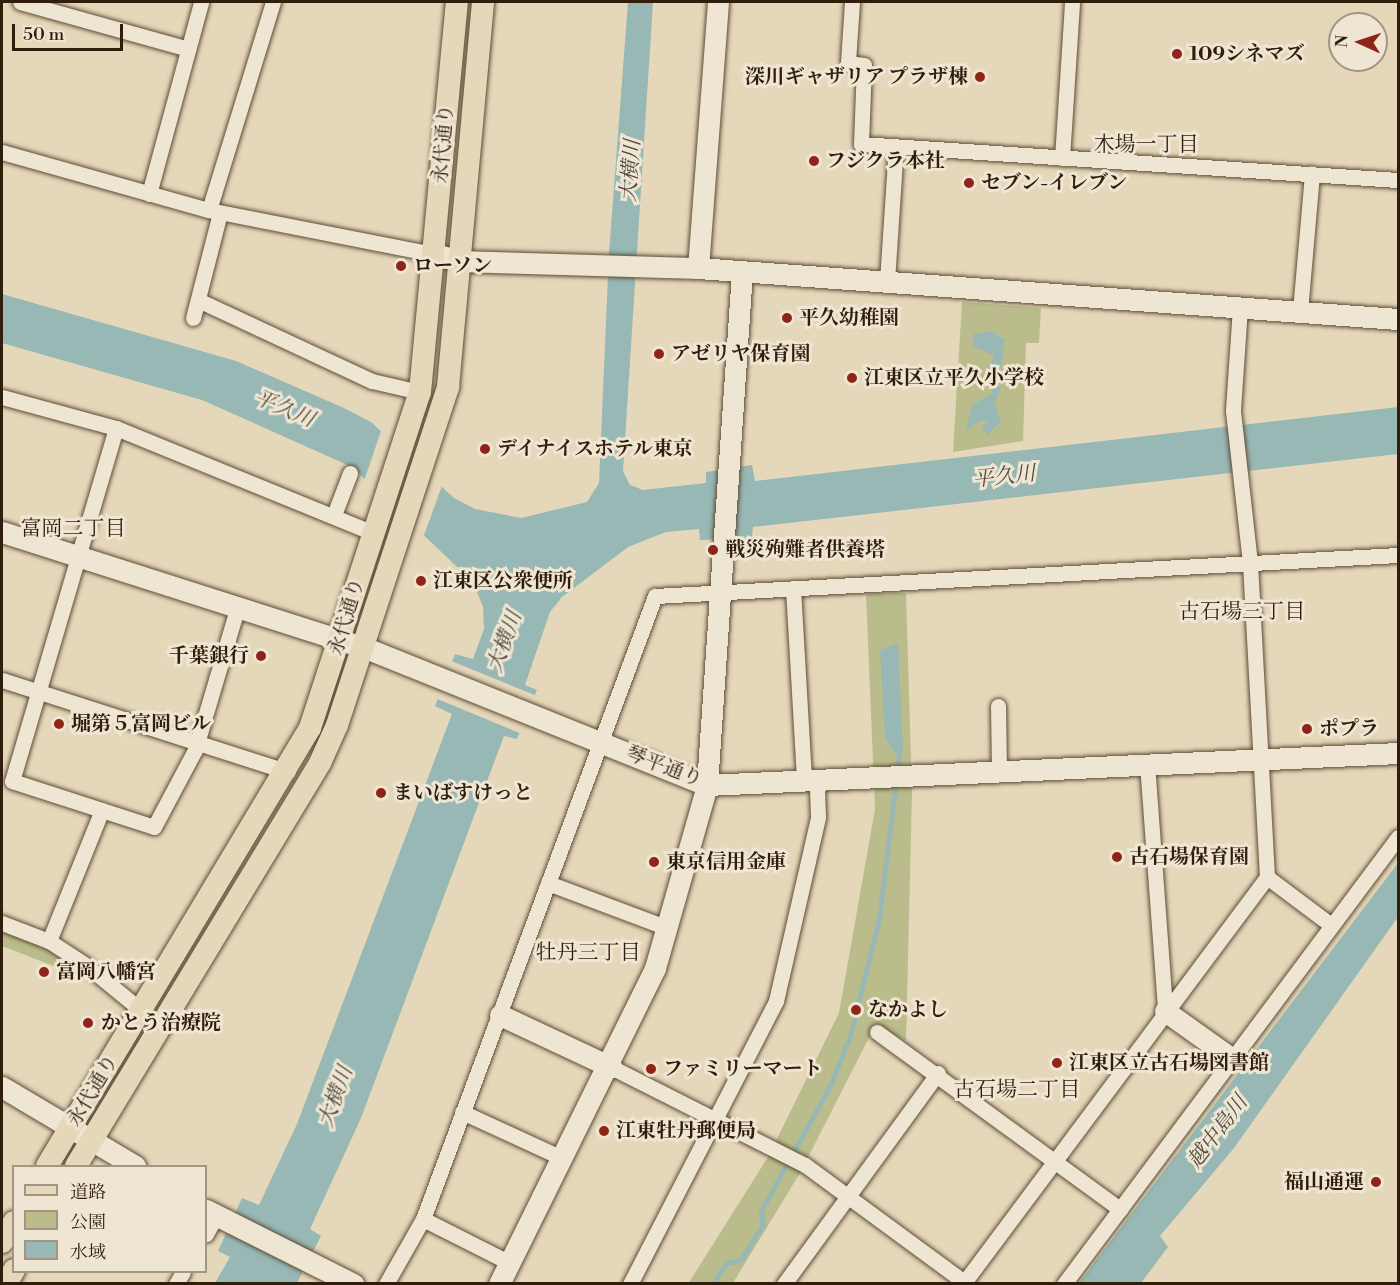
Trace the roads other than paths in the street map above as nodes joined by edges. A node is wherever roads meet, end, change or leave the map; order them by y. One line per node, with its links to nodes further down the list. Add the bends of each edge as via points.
1 (20, 2): 9 (street)
2 (201, 2): 9 (street)
3 (273, 2): 16 (street)
4 (457, 2): 17 (main road, 永代通り)
5 (483, 2): 18 (main road, 永代通り)
6 (718, 2): 19 (street)
7 (852, 2): 10 (street, via 848,63 864,65 861,144)
8 (1072, 2): 12 (street)
9 (188, 49): 15 (street)
10 (896, 147): 12 (street); 21 (street)
11 (2, 152): 15 (street)
12 (1062, 158): 13 (street)
13 (1312, 174): 14 (street); 24 (street)
14 (1398, 180)
15 (149, 194): 16 (street)
16 (215, 211): 17 (street); 22 (street)
17 (434, 254): 18 (street); 27 (main road, 永代通り)
18 (460, 261): 19 (street); 41 (main road, 永代通り, via 448,387)
19 (698, 268): 20 (street)
20 (742, 271): 21 (street); 38 (street)
21 (887, 281): 23 (street)
22 (198, 300): 25 (street); 27 (street, via 372,381)
23 (1240, 307): 24 (street); 36 (street, via 1234,423)
24 (1300, 311): 26 (street)
25 (193, 318)
26 (1398, 319)
27 (420, 392): 33 (main road, 永代通り)
28 (2, 397): 29 (street)
29 (116, 428): 31 (street); 35 (street)
30 (350, 473): 31 (street)
31 (334, 515): 33 (street)
32 (2, 532): 35 (street, 琴平通り)
33 (373, 533): 40 (main road, 永代通り)
34 (1398, 555): 36 (street)
35 (79, 556): 39 (street, 琴平通り); 43 (street)
36 (1250, 563): 37 (street); 48 (street)
37 (793, 588): 38 (street); 52 (street)
38 (722, 593): 46 (street, via 655,596); 53 (street)
39 (238, 606): 40 (street, 琴平通り); 45 (street)
40 (340, 640): 41 (street, 琴平通り); 51 (main road, 永代通り, via 310,728)
41 (363, 647): 46 (street, 琴平通り); 73 (main road, 永代通り, via 320,763)
42 (2, 680): 43 (street)
43 (40, 690): 45 (street); 54 (street, via 12,781)
44 (998, 706): 50 (street)
45 (198, 740): 51 (street); 54 (street, via 154,827)
46 (600, 742): 53 (street, 琴平通り); 57 (street)
47 (1398, 753): 48 (street, 琴平通り)
48 (1259, 759): 49 (street, 琴平通り); 56 (street)
49 (1147, 763): 50 (street, 琴平通り); 63 (street)
50 (999, 771): 52 (street, 琴平通り)
51 (288, 772): 62 (main road, 永代通り)
52 (810, 781): 53 (street, 琴平通り); 71 (street, via 818,817 776,1001)
53 (707, 785): 60 (street)
54 (102, 810): 61 (street)
55 (1398, 837): 59 (street)
56 (1267, 878): 59 (street); 63 (street)
57 (548, 883): 60 (street); 64 (street)
58 (2, 922): 61 (street)
59 (1331, 925): 66 (street)
60 (665, 927): 67 (street, via 655,968)
61 (49, 941): 62 (street)
62 (142, 1011): 72 (main road, 永代通り)
63 (1165, 1011): 66 (street); 75 (street)
64 (500, 1015): 67 (street); 70 (street)
65 (877, 1032): 68 (street)
66 (1231, 1058): 80 (street)
67 (611, 1067): 71 (street); 74 (street)
68 (938, 1073): 75 (street); 79 (street)
69 (2, 1087): 72 (street)
70 (462, 1112): 74 (street); 81 (street)
71 (716, 1119): 79 (street, via 805,1165); 88 (street)
72 (70, 1128): 73 (street); 76 (main road, 永代通り)
73 (92, 1140): 77 (main road, 永代通り); 78 (street)
74 (564, 1158): 83 (street)
75 (1054, 1160): 80 (street); 84 (street)
76 (48, 1165)
77 (77, 1165)
78 (132, 1165)
79 (848, 1196): 84 (street); 89 (street)
80 (1120, 1209): 90 (street)
81 (423, 1219): 83 (street); 86 (street)
82 (213, 1220): 85 (street)
83 (510, 1263): 87 (street)
84 (964, 1283)
85 (353, 1284)
86 (386, 1284)
87 (499, 1284)
88 (630, 1284)
89 (784, 1284)
90 (1064, 1284)

